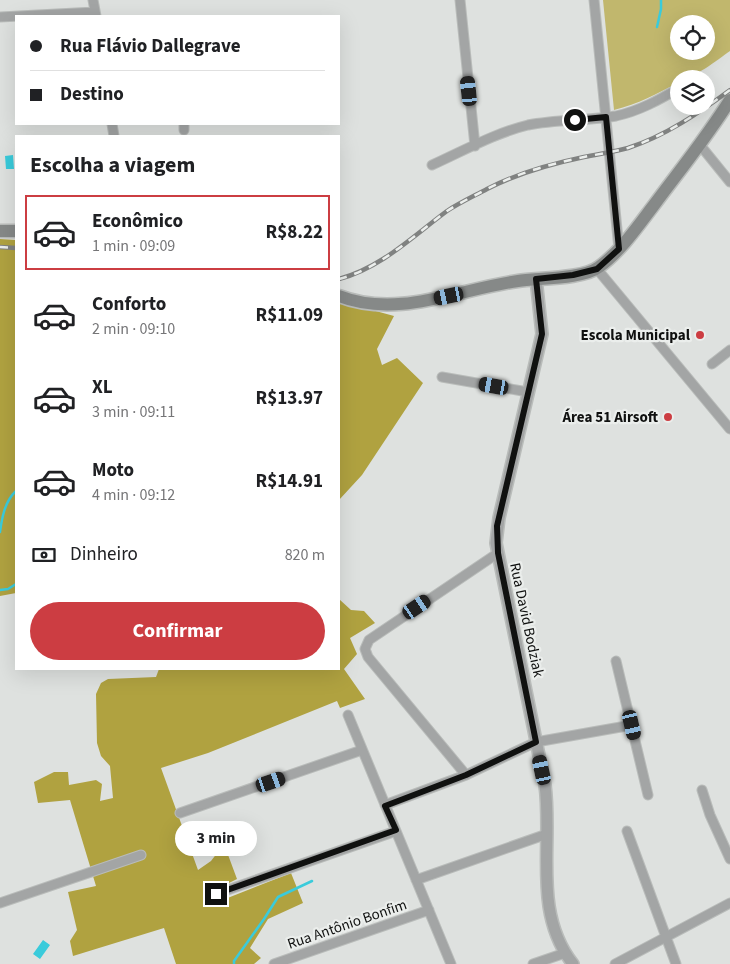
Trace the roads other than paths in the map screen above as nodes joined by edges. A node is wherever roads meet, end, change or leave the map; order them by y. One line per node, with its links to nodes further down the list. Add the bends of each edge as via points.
1 (93, 0): 4 (street)
2 (460, 0): 12 (street)
3 (594, 0): 10 (street)
4 (96, 14): 5 (street)
5 (64, 15)
6 (0, 17): 7 (street)
7 (15, 17)
8 (670, 93): 10 (street, via 640,108)
9 (730, 100): 11 (main road)
10 (606, 117): 12 (street, via 528,125); 17 (street)
11 (700, 145): 14 (street); 17 (main road)
12 (475, 146): 13 (street)
13 (432, 165)
14 (730, 182)
15 (0, 231): 16 (main road)
16 (15, 231)
17 (619, 249): 18 (main road)
18 (597, 269): 19 (main road); 25 (street)
19 (536, 279): 20 (main road, via 413,302 367,303); 24 (street, Rua David Bodziak, via 542,334)
20 (340, 296)
21 (730, 350): 22 (street)
22 (712, 364)
23 (442, 377): 24 (street)
24 (528, 392): 26 (street, Rua David Bodziak, via 497,526)
25 (730, 430)
26 (498, 553): 30 (street, Rua David Bodziak); 32 (street, via 369,640 365,649 368,657)
27 (616, 661): 29 (street)
28 (348, 715): 31 (street)
29 (632, 725): 30 (street); 34 (street)
30 (536, 742): 32 (street); 39 (street, Rua David Bodziak, via 546,791)
31 (362, 750): 35 (street); 36 (street)
32 (466, 775): 35 (street)
33 (702, 790): 41 (street)
34 (648, 795)
35 (385, 806): 37 (street)
36 (180, 813)
37 (396, 830): 42 (street); 43 (street)
38 (627, 831): 47 (street)
39 (547, 834): 42 (street); 48 (street, Rua David Bodziak, via 548,905)
40 (141, 855): 44 (street)
41 (730, 859)
42 (416, 880): 46 (street)
43 (216, 894)
44 (0, 903)
45 (730, 903): 47 (street)
46 (428, 910): 49 (street, Rua Antônio Bonfim); 50 (street)
47 (666, 937): 53 (street); 54 (street)
48 (565, 952): 51 (street); 52 (street, Rua David Bodziak)
49 (274, 964)
50 (451, 964)
51 (533, 964)
52 (573, 964)
53 (615, 964)
54 (676, 964)

